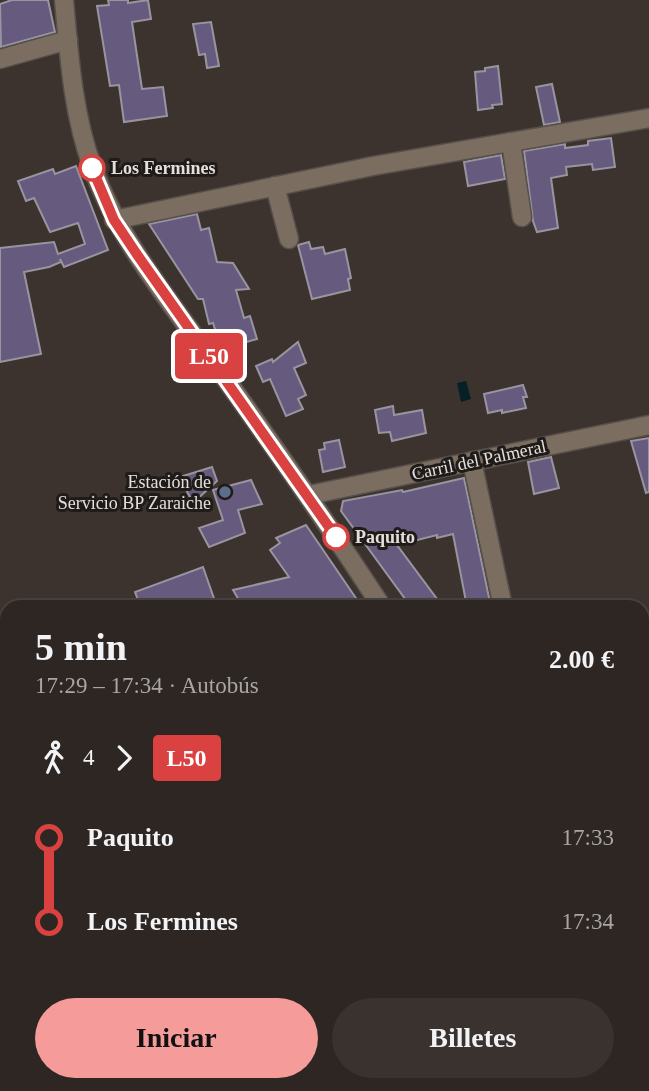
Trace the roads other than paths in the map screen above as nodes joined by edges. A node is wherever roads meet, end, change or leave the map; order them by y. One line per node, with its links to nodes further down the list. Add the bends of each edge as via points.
1 (64, 0): 2 (street)
2 (68, 40): 3 (street); 8 (street, via 81,134)
3 (0, 59)
4 (649, 118): 5 (street)
5 (511, 142): 6 (street); 7 (street)
6 (275, 187): 8 (street); 9 (street)
7 (522, 217)
8 (114, 220): 12 (street)
9 (289, 239)
10 (649, 425): 11 (street, Carril del Palmeral)
11 (472, 461): 12 (street, Carril del Palmeral); 14 (street)
12 (309, 495): 13 (street)
13 (377, 600)
14 (502, 600)

